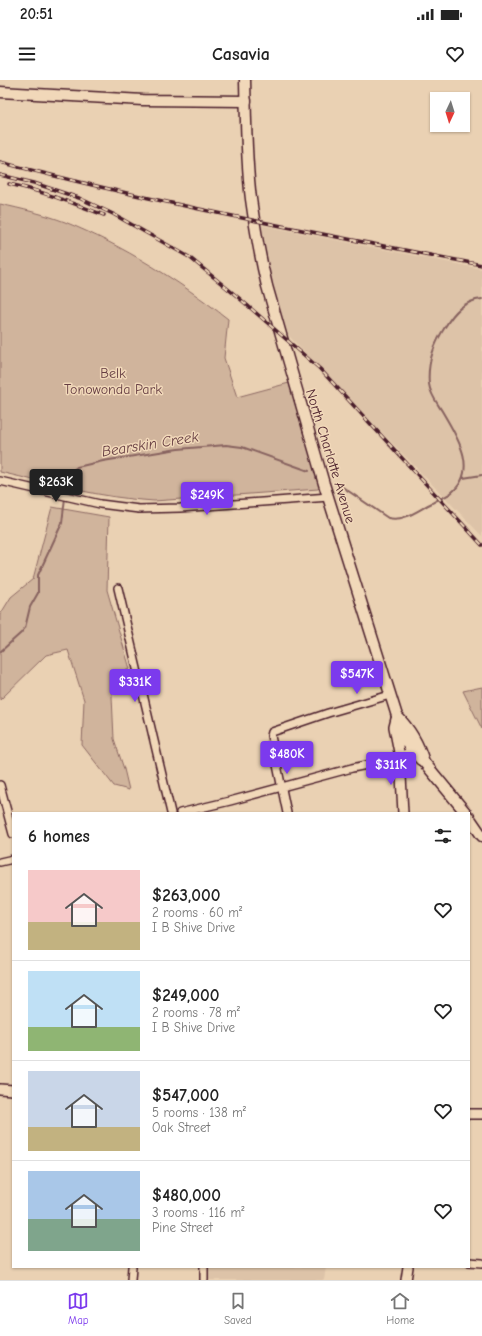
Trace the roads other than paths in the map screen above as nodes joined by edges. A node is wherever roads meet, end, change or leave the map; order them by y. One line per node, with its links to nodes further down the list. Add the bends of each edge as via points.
1 (245, 80): 3 (main road, North Charlotte Avenue)
2 (0, 92): 3 (main road, via 143,100)
3 (246, 101): 5 (main road, North Charlotte Avenue, via 246,140 259,253)
4 (0, 481): 5 (street, via 86,501 139,509)
5 (329, 497): 7 (main road, North Charlotte Avenue)
6 (118, 588): 13 (street)
7 (390, 695): 8 (main road, North Charlotte Avenue); 12 (street, via 272,732 270,736)
8 (397, 716): 9 (main road, North Charlotte Avenue, via 399,728); 10 (street, via 394,727)
9 (415, 749): 10 (street); 17 (main road, North Charlotte Avenue)
10 (400, 757): 12 (street); 16 (street)
11 (0, 785): 19 (street)
12 (281, 786): 14 (street); 15 (street)
13 (171, 812)
14 (184, 812)
15 (287, 812)
16 (403, 812)
17 (465, 812)
18 (470, 818): 20 (main road)
19 (12, 830)
20 (482, 836)
21 (12, 859): 22 (street)
22 (0, 862)
23 (0, 1089): 24 (street)
24 (12, 1090)
25 (470, 1114): 26 (street)
26 (482, 1114)
27 (470, 1262): 28 (street)
28 (482, 1263)
29 (132, 1268): 32 (street)
30 (204, 1268): 33 (street)
31 (408, 1268): 34 (street)
32 (131, 1280)
33 (204, 1280)
34 (406, 1280)

